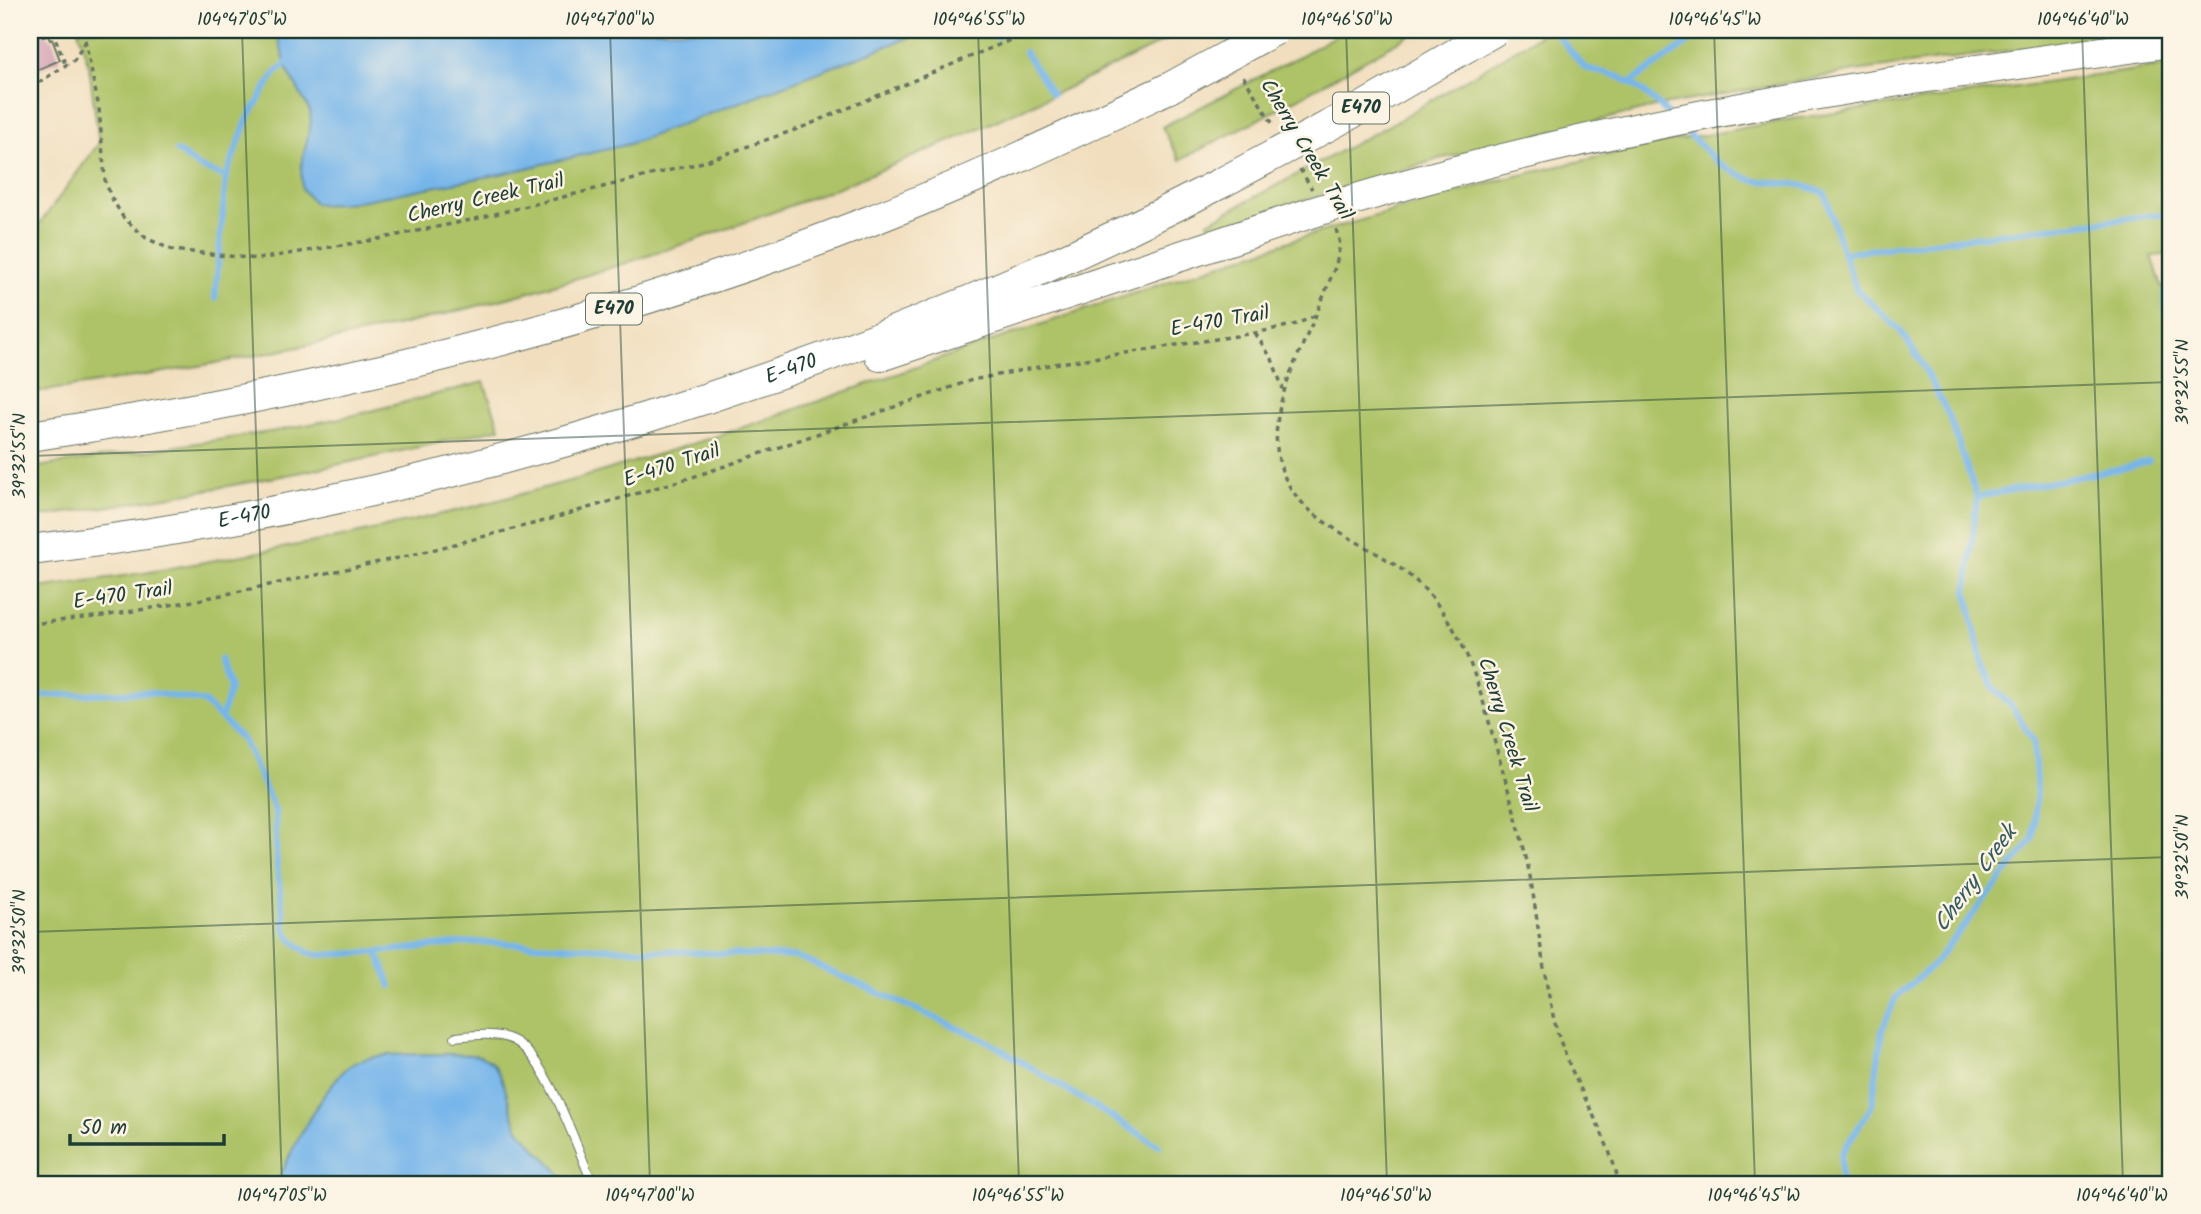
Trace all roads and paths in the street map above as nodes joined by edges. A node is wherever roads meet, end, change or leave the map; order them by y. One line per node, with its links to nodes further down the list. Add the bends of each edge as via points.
1 (83, 30): 7 (path, Cherry Creek Trail)
2 (1034, 30): 7 (path, Cherry Creek Trail, via 803,127 690,166 526,207 276,257 178,252 131,226 114,202 104,176 99,108)
3 (1275, 30): 20 (highway, E470, bridge, via 1169,88 956,186 637,302 485,346 308,387)
4 (1496, 30): 19 (highway, E-470 / E470, bridge, via 1223,182 1081,251 937,314)
5 (52, 31): 6 (path); 10 (path)
6 (42, 37)
7 (86, 41): 10 (path)
8 (2171, 43): 19 (highway, bridge, via 1886,83 1561,144 1256,231 700,417)
9 (1236, 65): 12 (path, Cherry Creek Trail)
10 (66, 66): 11 (path)
11 (30, 88)
12 (1280, 136)
13 (1295, 160): 14 (path, Cherry Creek Trail)
14 (1315, 193)
15 (1332, 222): 16 (path, Cherry Creek Trail, via 1340,251)
16 (1316, 315): 17 (path, E-470 Trail); 18 (path, Cherry Creek Trail)
17 (1255, 333): 18 (path, via 1272,359); 22 (path, E-470 Trail, via 972,380 672,483 408,556 188,602)
18 (1283, 391): 25 (path, Cherry Creek Trail, via 1276,448 1290,487 1333,529 1418,583 1465,649 1525,851 1560,1042 1604,1138)
19 (641, 418): 21 (highway, E-470 / E470, via 322,502)
20 (30, 436)
21 (30, 550)
22 (30, 624)
23 (455, 1037): 24 (lane, via 498,1036 529,1051 549,1083)
24 (593, 1184)
25 (1619, 1184)

